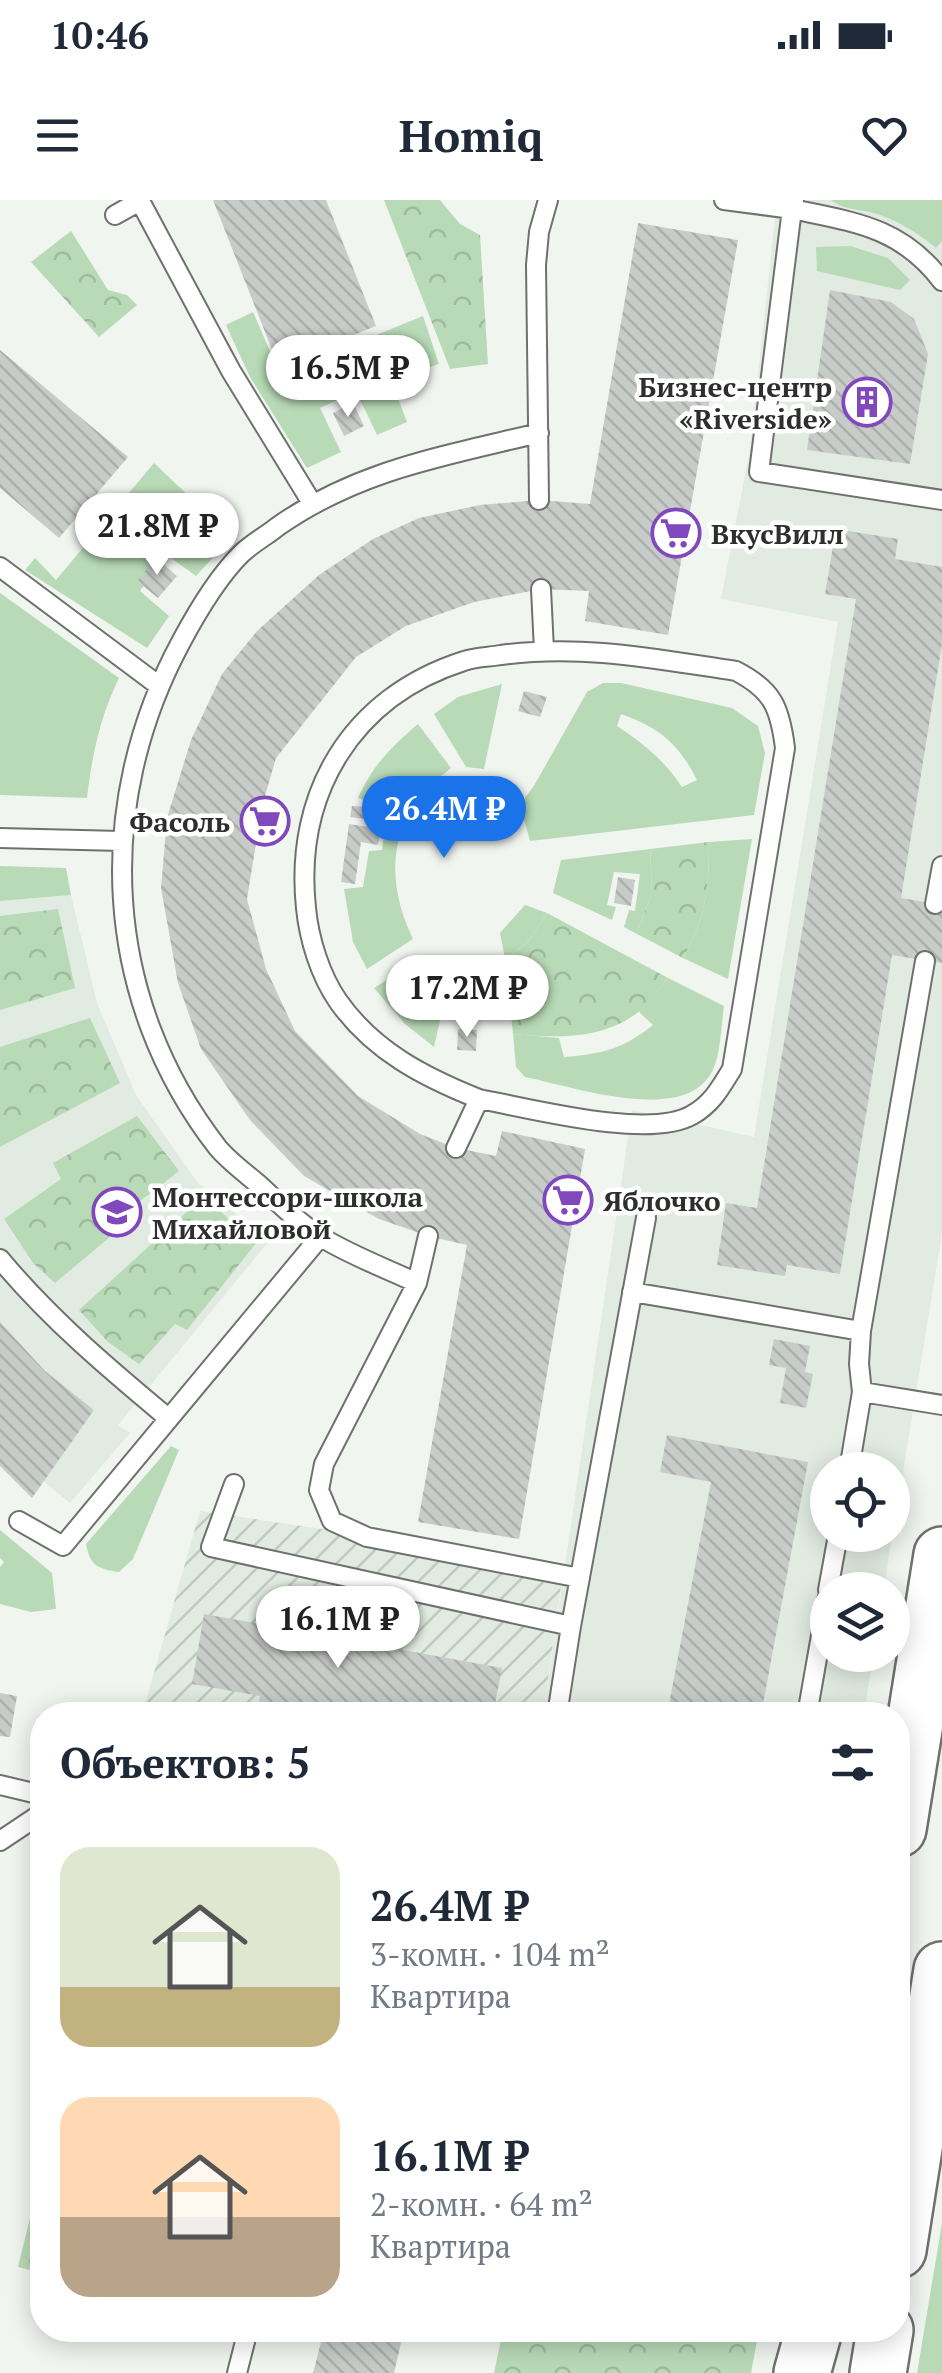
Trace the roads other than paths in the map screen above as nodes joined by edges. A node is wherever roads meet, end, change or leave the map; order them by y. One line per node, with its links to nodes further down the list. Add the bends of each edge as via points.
1 (548, 200): 6 (lane, via 536,266)
2 (724, 200): 3 (lane)
3 (793, 204): 5 (lane, via 900,240); 8 (lane, via 759,472)
4 (115, 215): 9 (lane, via 140,201 231,371)
5 (942, 281)
6 (538, 433): 7 (lane); 9 (lane, via 430,456)
7 (540, 500)
8 (942, 500)
9 (312, 503): 13 (lane, via 241,553 196,614)
10 (0, 567): 13 (lane)
11 (542, 590): 12 (lane)
12 (544, 650): 19 (lane, via 464,660 368,716 334,758 312,810 302,872 309,936 336,1000 380,1049); 19 (lane, via 618,653 736,671 768,692 785,748 732,1069 713,1100 690,1117 626,1125)
13 (158, 685): 15 (lane)
14 (0, 838): 15 (lane)
15 (121, 841): 22 (lane, via 129,948 148,1019 177,1086 220,1150)
16 (942, 866): 17 (lane)
17 (936, 904)
18 (926, 961): 27 (lane)
19 (479, 1099): 20 (lane)
20 (456, 1148)
21 (646, 1218): 26 (lane)
22 (320, 1236): 25 (lane); 30 (lane)
23 (428, 1236): 25 (lane)
24 (0, 1259): 30 (lane, via 43,1310)
25 (416, 1283): 35 (lane, via 324,1464 319,1490 332,1522 366,1537)
26 (632, 1292): 27 (lane); 35 (lane)
27 (862, 1331): 28 (lane)
28 (862, 1392): 29 (lane); 31 (lane)
29 (942, 1406)
30 (168, 1418): 33 (lane, via 63,1546)
31 (852, 1452)
32 (234, 1484): 36 (lane, via 211,1548)
33 (19, 1520)
34 (942, 1556): 40 (main road)
35 (580, 1578): 36 (lane)
36 (571, 1626): 38 (lane)
37 (814, 1672): 39 (lane)
38 (559, 1702)
39 (809, 1702)
40 (910, 1754)
41 (0, 1784): 42 (lane)
42 (30, 1791)
43 (30, 1821): 44 (lane)
44 (0, 1842)
45 (942, 1970): 46 (main road)
46 (910, 2174)
47 (245, 2342): 51 (lane)
48 (811, 2342): 52 (main road)
49 (814, 2342): 53 (main road)
50 (883, 2342): 54 (main road)
51 (237, 2373)
52 (802, 2373)
53 (810, 2373)
54 (878, 2373)

